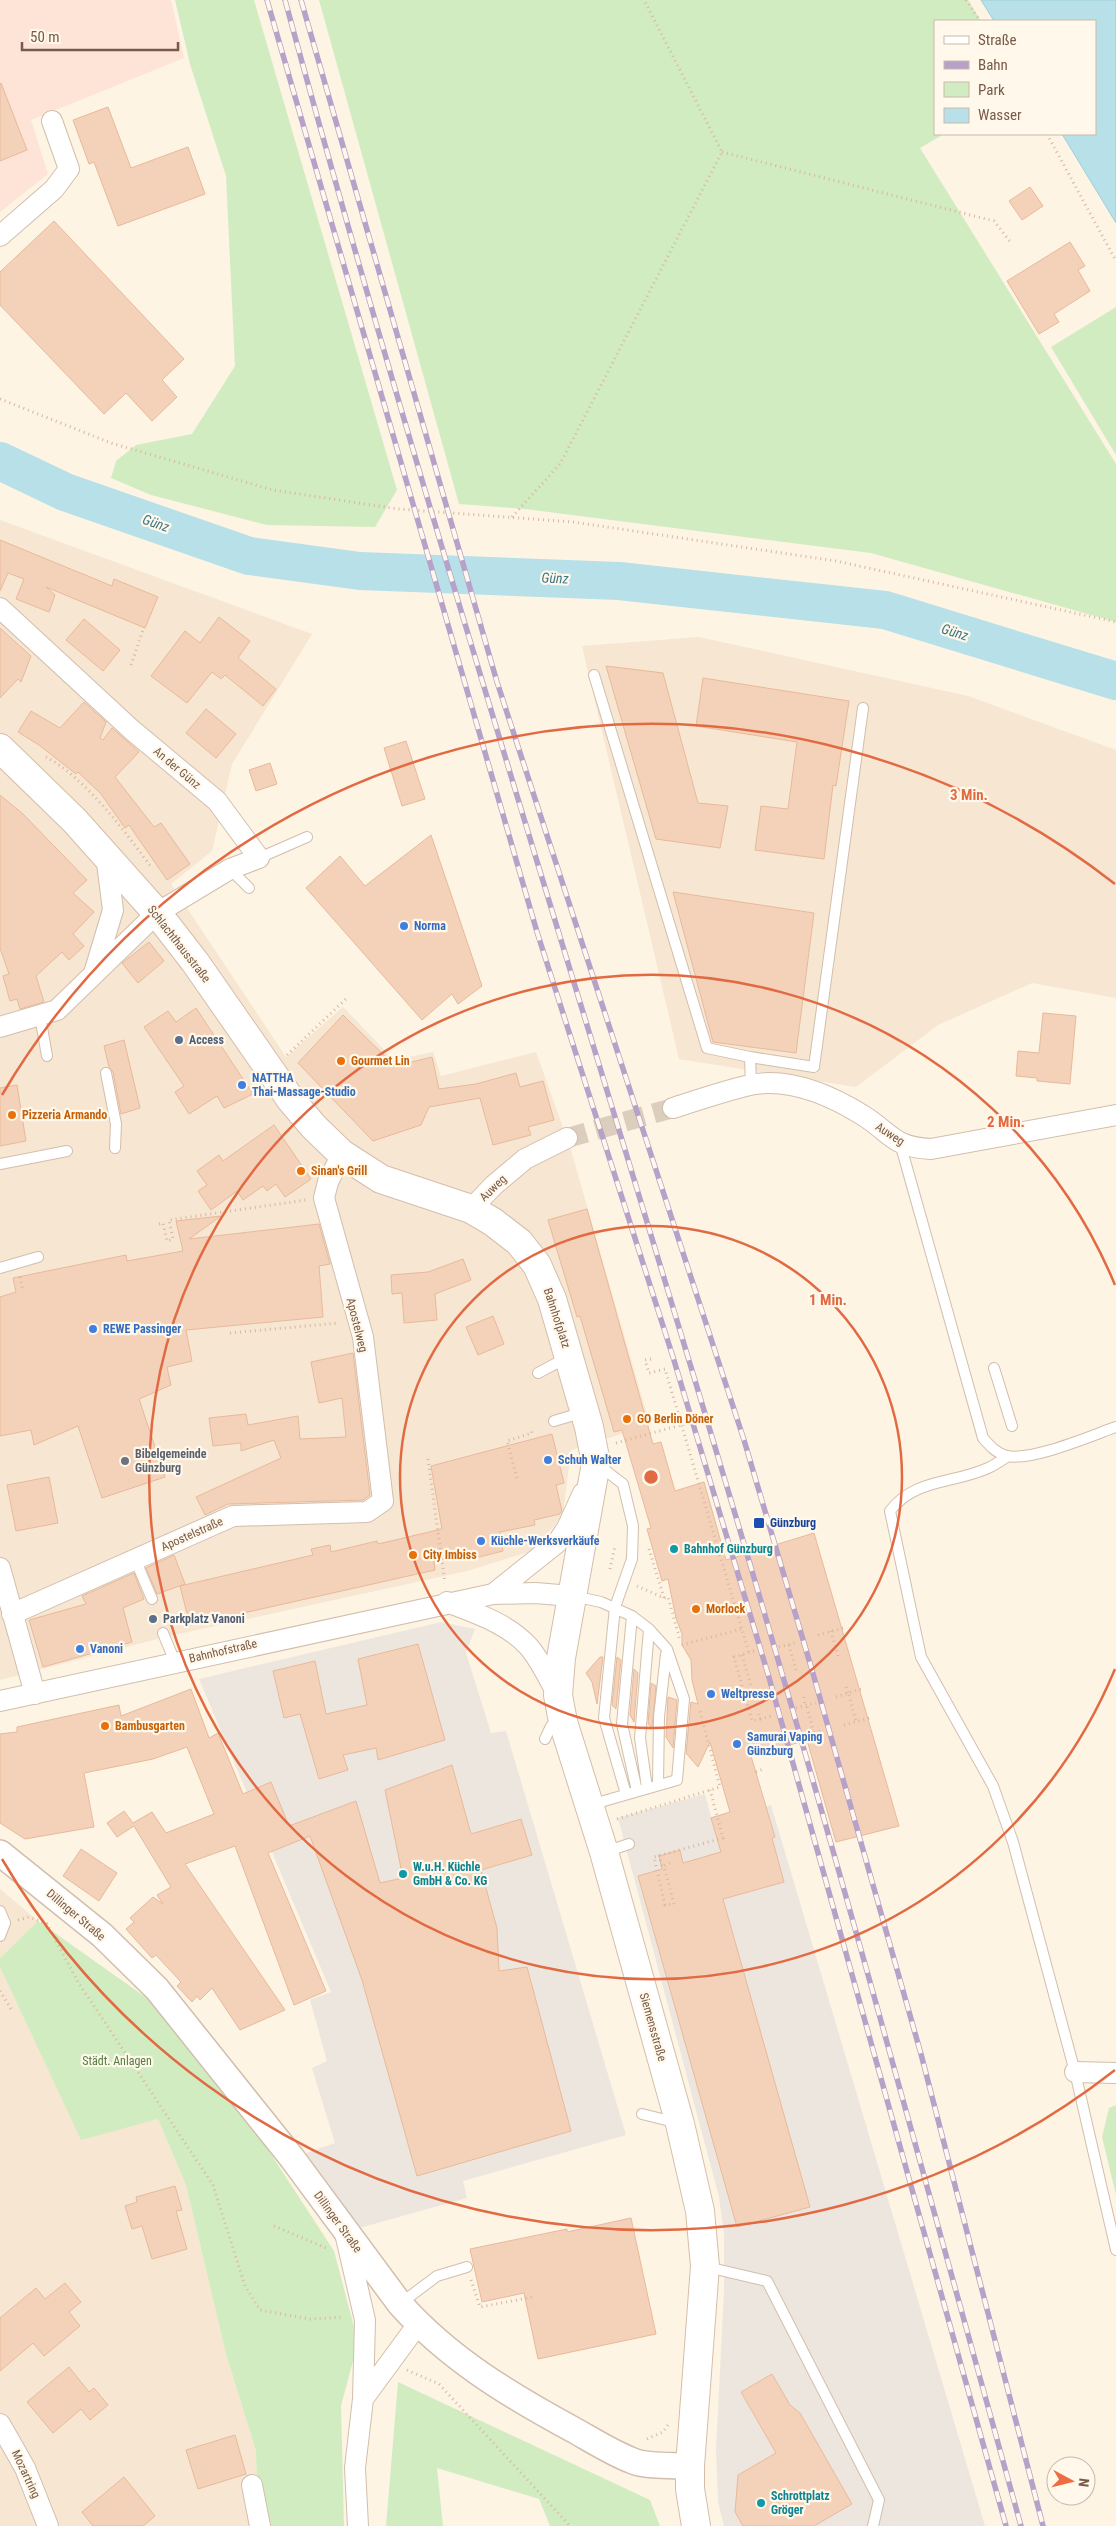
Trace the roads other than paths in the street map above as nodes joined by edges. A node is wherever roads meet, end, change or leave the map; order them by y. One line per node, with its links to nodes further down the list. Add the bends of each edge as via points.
1 (52, 120): 2 (street, via 69,169 54,189)
2 (0, 236)
3 (0, 608): 9 (street, An der Günz, via 132,730 217,801)
4 (594, 675): 17 (lane, via 707,1048)
5 (862, 708): 17 (lane, via 814,1067)
6 (0, 748): 8 (main road, Schlachthausstraße)
7 (307, 837): 9 (lane)
8 (106, 856): 12 (main road, Schlachthausstraße); 13 (street, via 113,910)
9 (258, 858): 10 (street)
10 (230, 869): 11 (lane); 12 (street)
11 (249, 888)
12 (156, 913): 13 (street); 26 (main road, Schlachthausstraße, via 195,962 291,1100)
13 (94, 972): 14 (street, via 57,1010)
14 (40, 1016): 15 (street); 16 (lane)
15 (0, 1027)
16 (47, 1056)
17 (750, 1057): 19 (lane)
18 (106, 1073): 24 (lane, via 116,1124)
19 (751, 1085): 20 (street, Auweg); 23 (street, Auweg, via 780,1085 818,1092 867,1118)
20 (673, 1108)
21 (1115, 1118): 23 (street, Auweg, via 931,1149 912,1148)
22 (567, 1138): 28 (street, Auweg, via 524,1159)
23 (900, 1143): 39 (lane, via 983,1438 995,1451)
24 (115, 1148)
25 (66, 1152): 27 (lane)
26 (342, 1154): 28 (main road, Bahnhofplatz, via 380,1179); 40 (street, Apostelweg, via 324,1198 363,1336)
27 (0, 1164)
28 (471, 1209): 31 (main road, Bahnhofplatz, via 518,1242 538,1265 552,1298)
29 (38, 1257): 30 (lane)
30 (0, 1268)
31 (569, 1357): 33 (lane); 34 (main road, Bahnhofplatz)
32 (994, 1368): 36 (lane)
33 (538, 1373)
34 (584, 1412): 35 (lane); 38 (main road, Bahnhofplatz)
35 (554, 1421)
36 (1012, 1426)
37 (1116, 1427): 39 (lane, via 1031,1456)
38 (605, 1453): 43 (street, Bahnhofstraße, via 558,1543); 44 (main road, Bahnhofplatz); 47 (lane, via 624,1484 633,1526 632,1559)
39 (1008, 1456): 64 (lane, via 987,1469 918,1488 900,1498 890,1511 921,1657 993,1786 1013,1842)
40 (383, 1501): 41 (street, Apostelstraße, via 367,1512 233,1516)
41 (134, 1559): 45 (lane); 48 (street, Apostelstraße)
42 (0, 1568): 48 (street)
43 (493, 1594): 44 (street, Bahnhofstraße); 46 (street, Bahnhofstraße)
44 (572, 1596): 47 (lane, via 591,1598); 55 (main road, Siemensstraße)
45 (152, 1599)
46 (447, 1602): 53 (street, Bahnhofstraße); 55 (street, via 488,1619 529,1646)
47 (615, 1607): 49 (lane); 59 (lane, via 604,1718)
48 (12, 1614): 54 (street)
49 (632, 1616): 50 (lane); 58 (lane, via 622,1724)
50 (649, 1628): 52 (lane); 58 (lane, via 640,1738)
51 (163, 1633): 53 (lane)
52 (667, 1649): 57 (lane, via 659,1727); 57 (lane, via 684,1699 677,1780)
53 (175, 1662): 54 (street, Bahnhofstraße)
54 (35, 1694): 56 (street, Bahnhofstraße)
55 (558, 1695): 60 (main road, Siemensstraße, via 554,1731)
56 (0, 1701)
57 (658, 1785): 58 (lane)
58 (642, 1790): 59 (lane)
59 (626, 1794): 60 (lane)
60 (589, 1805): 67 (main road, Siemensstraße, via 617,1848)
61 (0, 1853): 68 (street, Dillinger Straße, via 102,1935 157,1989 292,2158)
62 (0, 1911): 63 (lane, via 5,1923)
63 (0, 1936)
64 (1074, 2072): 65 (street); 69 (lane)
65 (1116, 2073)
66 (642, 2114): 67 (lane)
67 (680, 2124): 70 (main road, Siemensstraße, via 700,2211)
68 (345, 2232): 72 (street, Dillinger Straße); 74 (street, via 365,2320)
69 (1116, 2250)
70 (704, 2266): 76 (main road, Siemensstraße); 82 (lane, via 767,2281 879,2500)
71 (467, 2267): 72 (lane, via 437,2276)
72 (400, 2304): 73 (street, Dillinger Straße)
73 (418, 2324): 74 (street); 76 (street, Dillinger Straße, via 460,2361 532,2408 599,2444 635,2462)
74 (362, 2399): 80 (street, via 355,2468)
75 (0, 2424): 78 (street, Mozartring, via 25,2468)
76 (690, 2466): 81 (main road)
77 (252, 2485): 79 (street)
78 (48, 2526)
79 (260, 2526)
80 (358, 2526)
81 (696, 2526)
82 (873, 2526)

